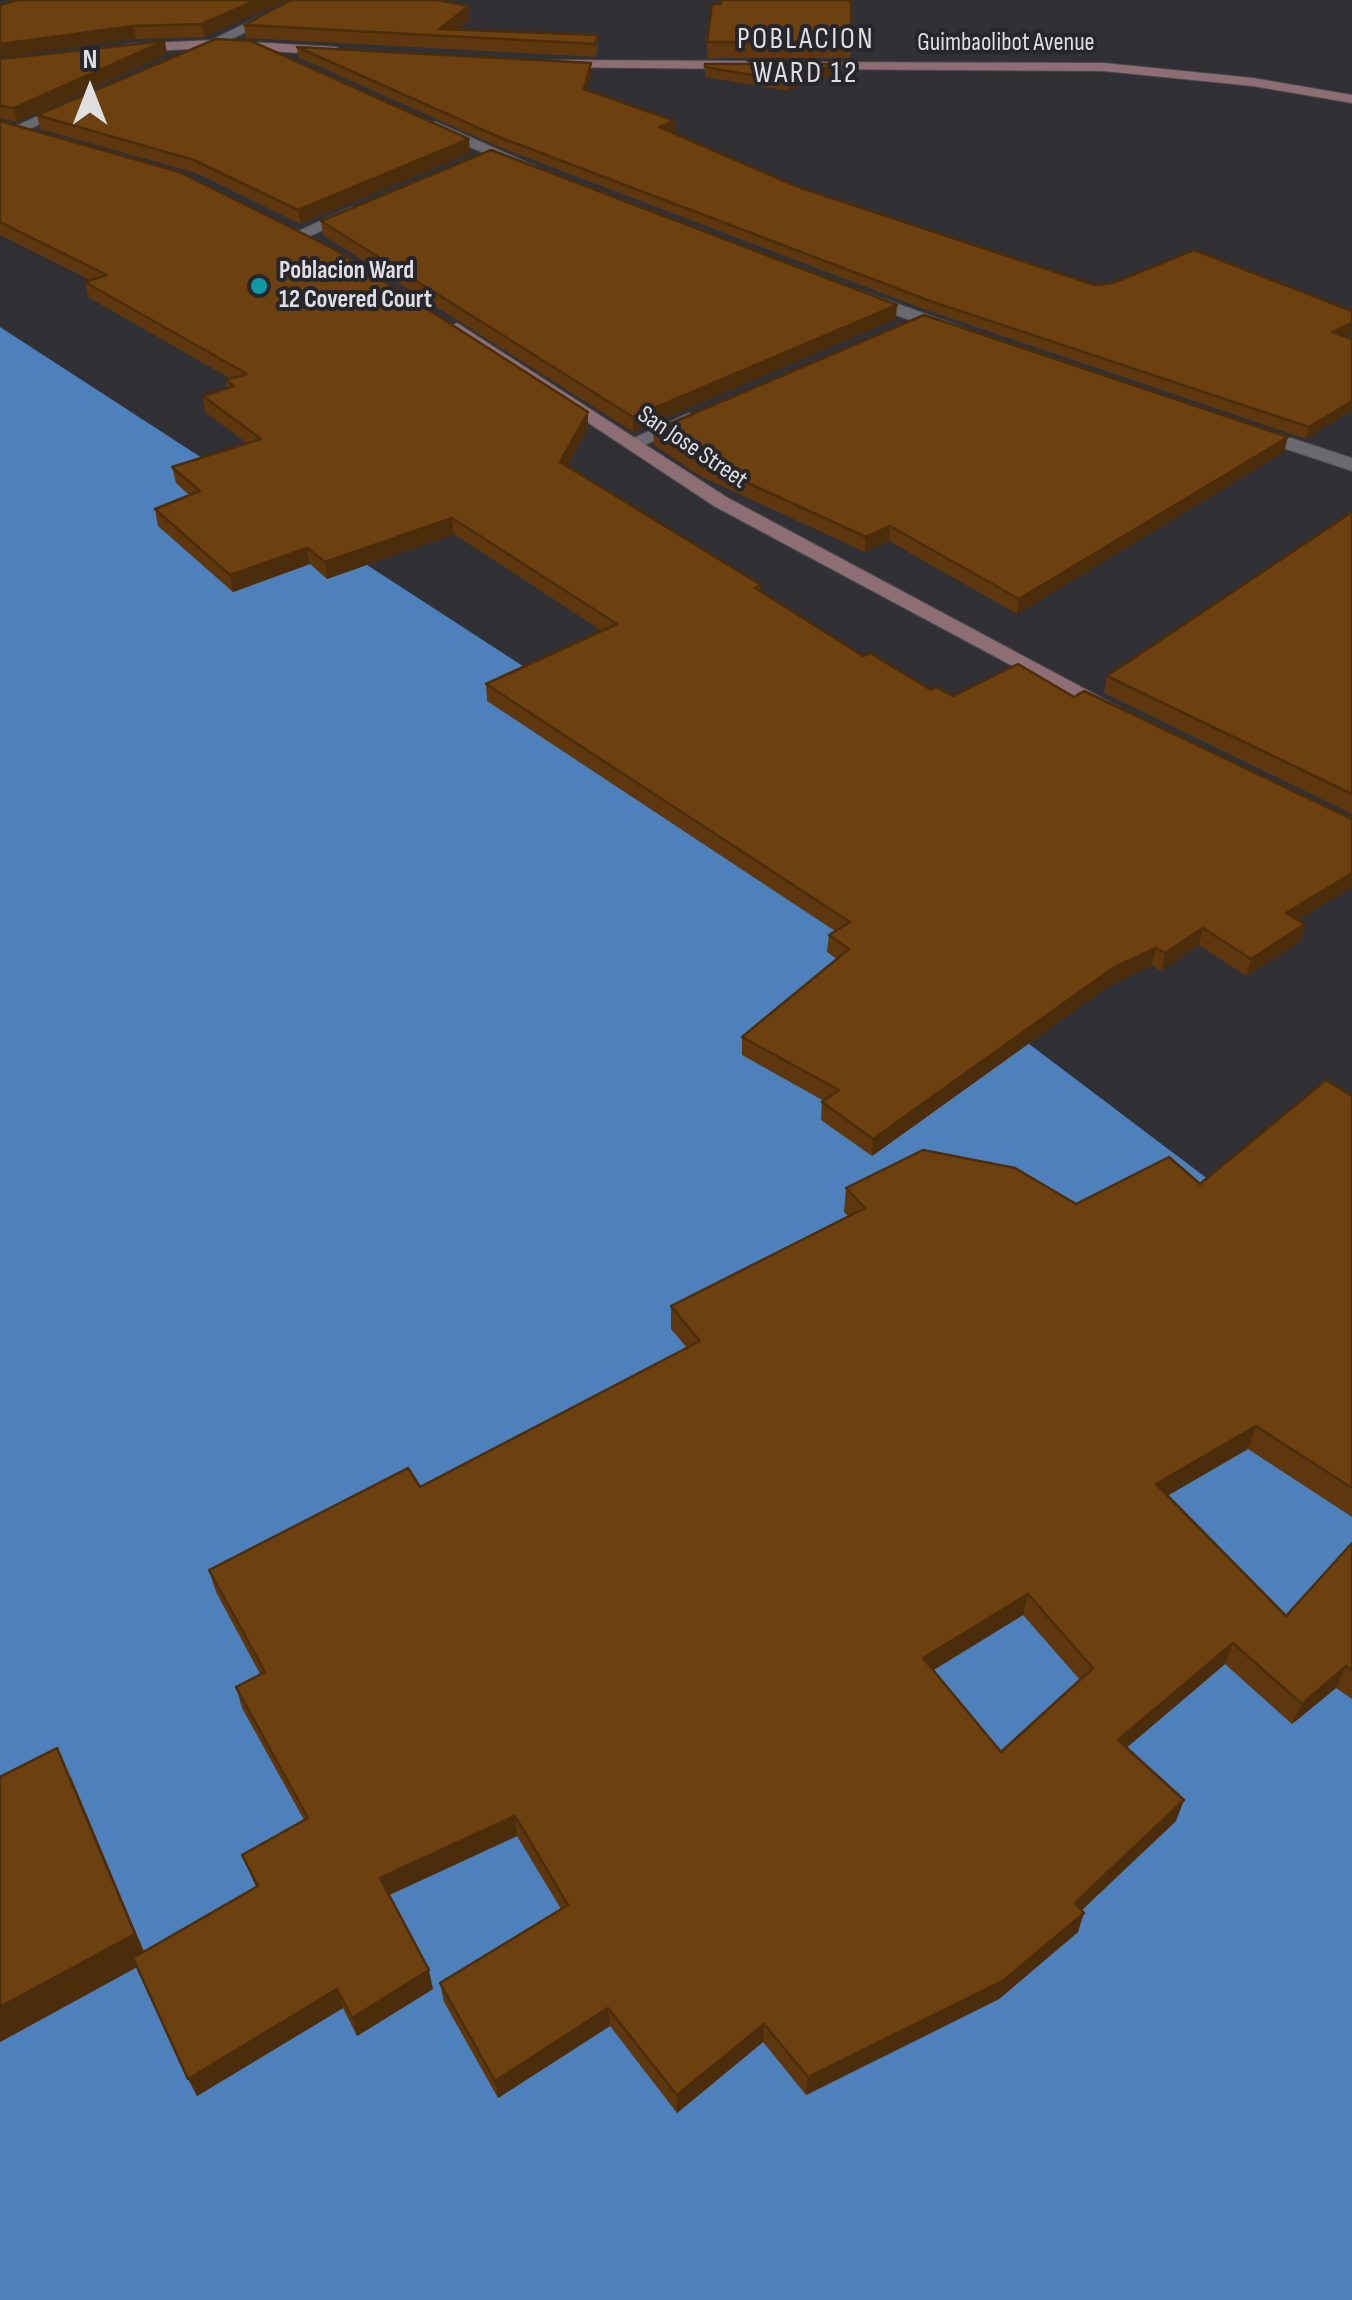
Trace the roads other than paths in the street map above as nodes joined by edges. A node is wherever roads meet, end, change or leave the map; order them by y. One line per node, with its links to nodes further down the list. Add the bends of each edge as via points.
1 (304, 0): 2 (street)
2 (215, 44): 3 (street); 4 (street); 9 (street)
3 (258, 47): 5 (street); 10 (street)
4 (102, 51)
5 (355, 52)
6 (530, 62): 7 (street)
7 (759, 65)
8 (778, 65): 12 (street, Guimbaolibot Avenue, via 1104,66)
9 (162, 67)
10 (312, 71)
11 (90, 98): 14 (street)
12 (1352, 100)
13 (420, 120): 16 (street, via 484,157)
14 (9, 127): 15 (street)
15 (56, 140)
16 (546, 174)
17 (370, 205): 18 (street, via 292,231)
18 (328, 248)
19 (832, 284): 21 (street)
20 (440, 318): 26 (street, San Jose Street)
21 (922, 319): 22 (street); 23 (street)
22 (886, 334)
23 (978, 338)
24 (706, 411): 26 (street)
25 (1240, 427): 27 (street)
26 (635, 442): 28 (street, San Jose Street, via 806,551)
27 (1352, 466)
28 (1144, 725)

